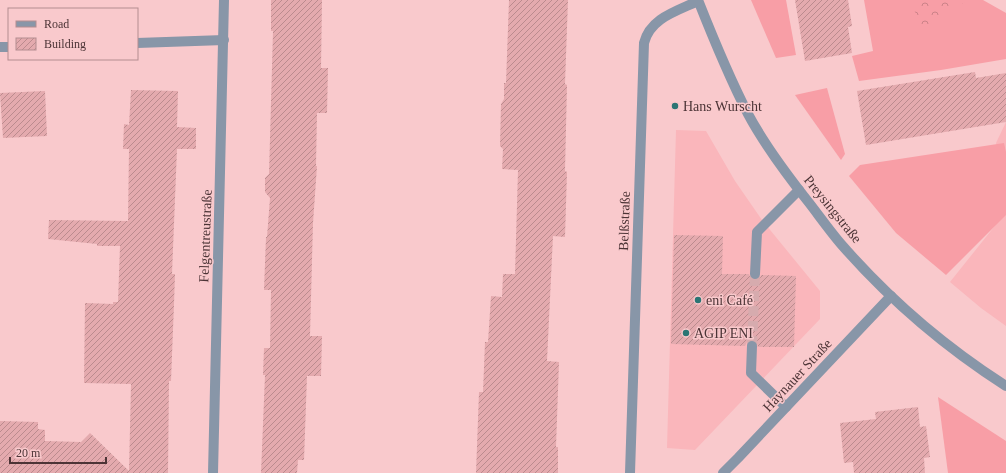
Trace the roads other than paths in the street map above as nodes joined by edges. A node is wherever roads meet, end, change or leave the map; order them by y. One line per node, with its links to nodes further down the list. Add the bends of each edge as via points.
1 (224, 0): 3 (street, Felgentreustraße)
2 (698, 1): 5 (street, Preysingstraße, via 748,114); 12 (street, Belßstraße, via 655,23 646,35 644,43)
3 (224, 40): 4 (street); 11 (street, Felgentreustraße)
4 (138, 43)
5 (799, 190): 6 (street, via 757,232); 7 (street, Preysingstraße, via 842,244)
6 (755, 274)
7 (891, 296): 9 (street, Preysingstraße, via 973,365); 10 (street, Haynauer Straße)
8 (752, 346): 10 (street, via 751,373)
9 (1006, 386)
10 (786, 407): 13 (street, Haynauer Straße)
11 (213, 473)
12 (630, 473)
13 (723, 473)

